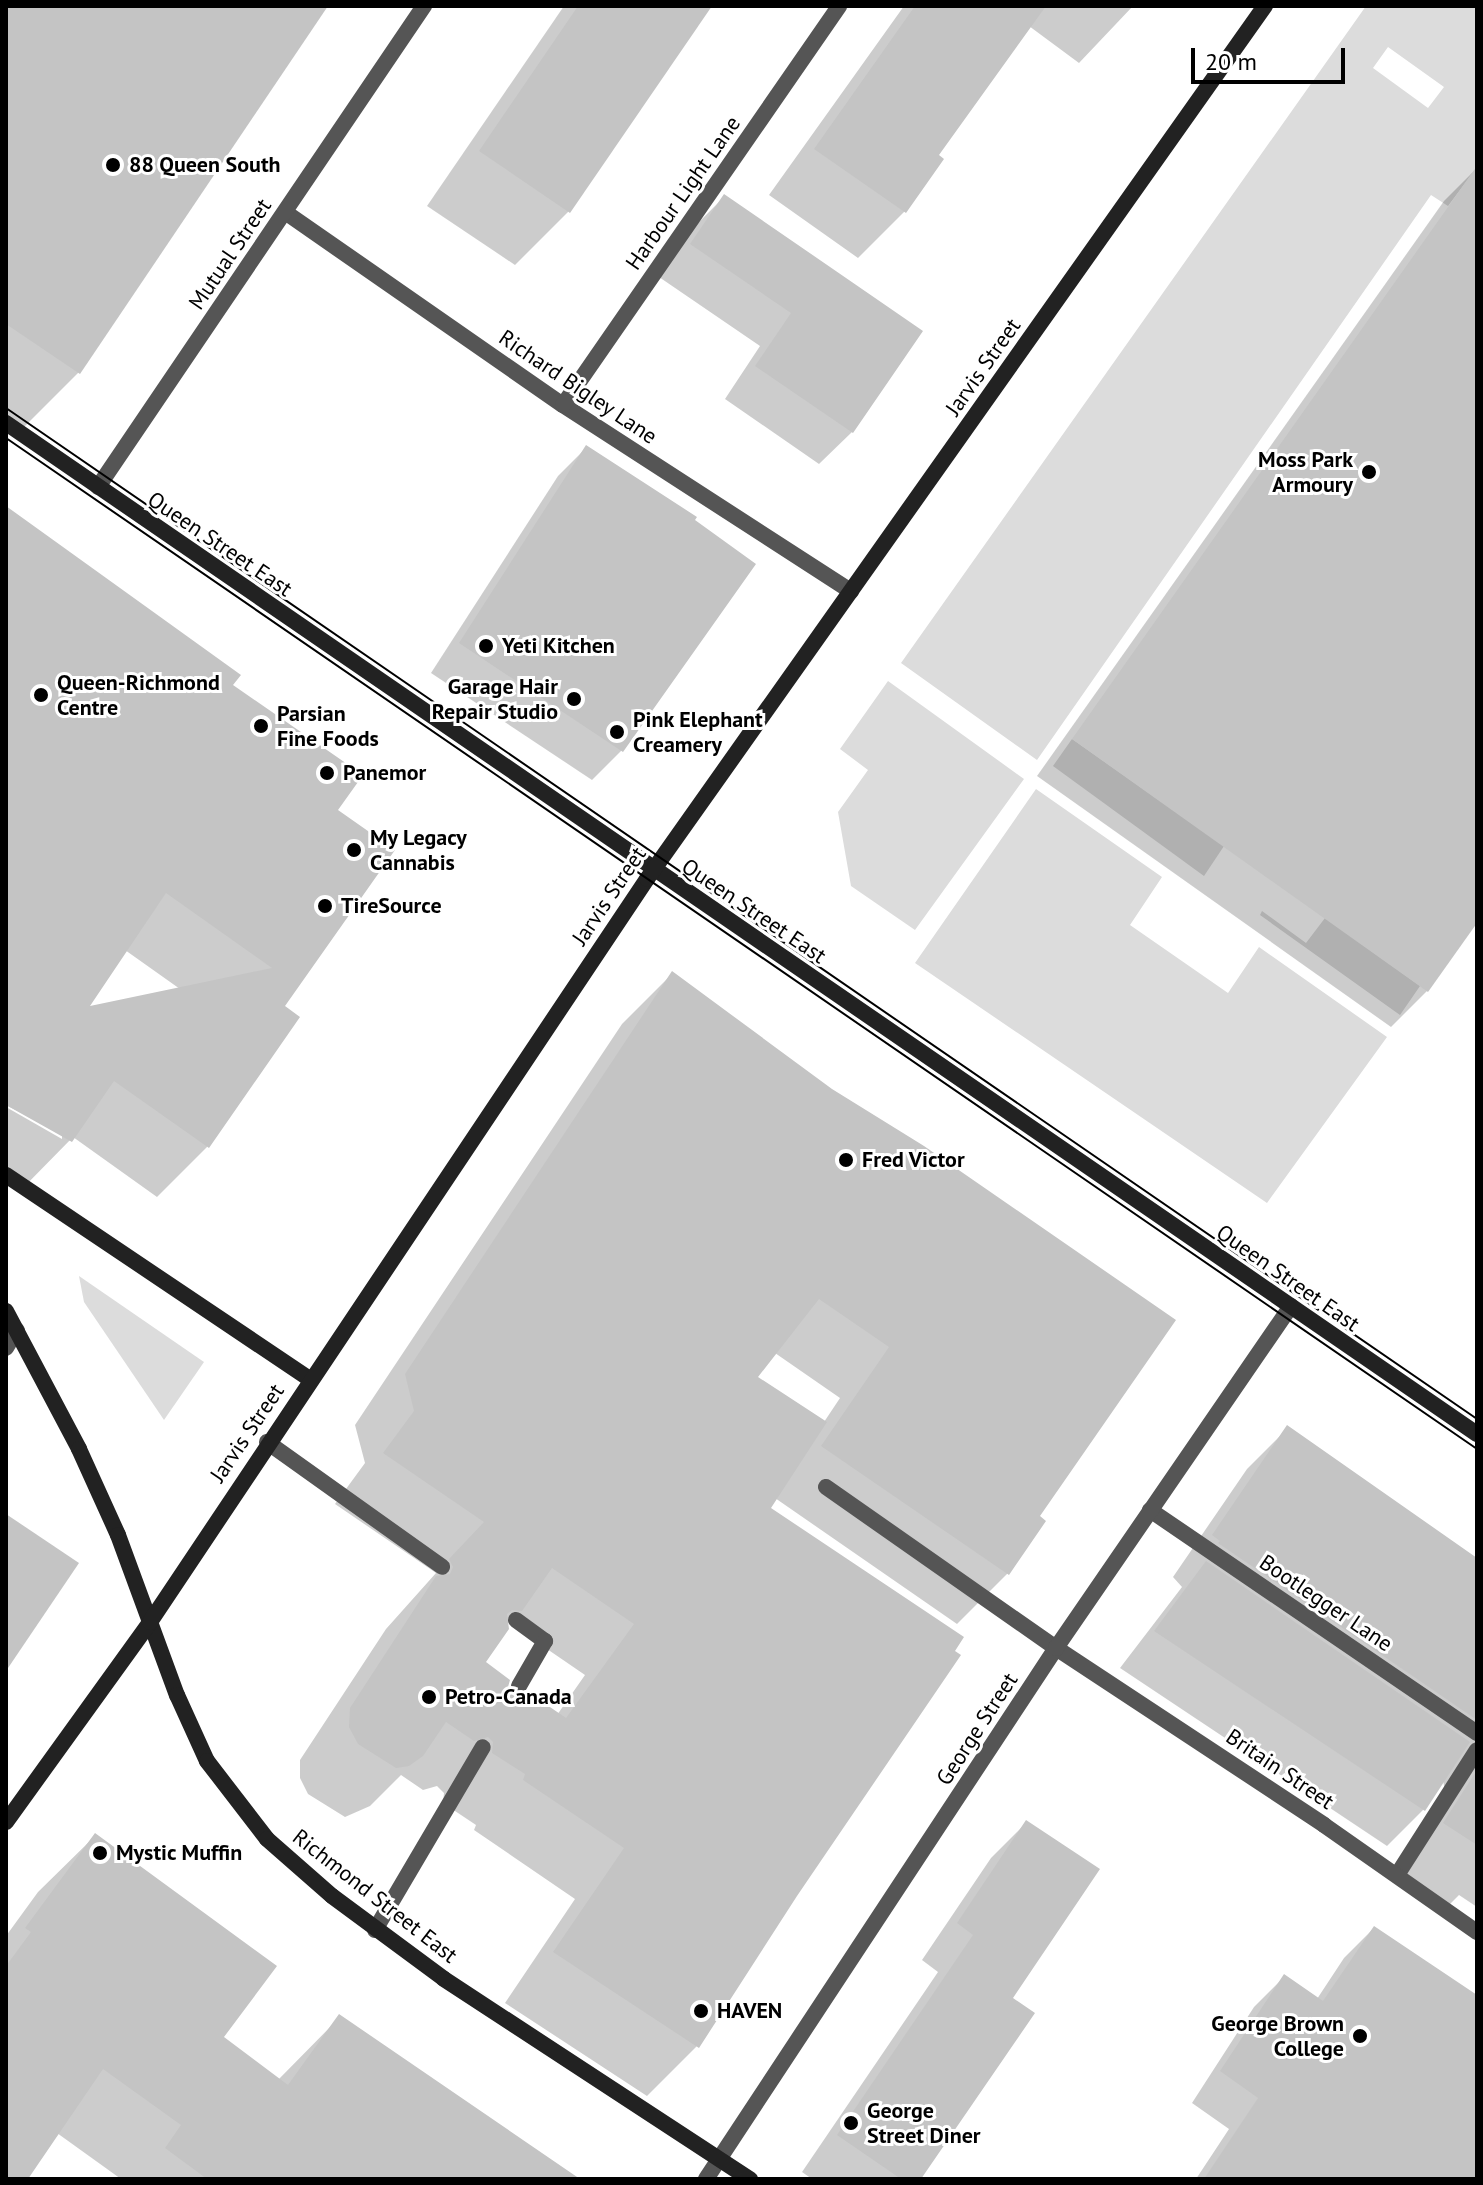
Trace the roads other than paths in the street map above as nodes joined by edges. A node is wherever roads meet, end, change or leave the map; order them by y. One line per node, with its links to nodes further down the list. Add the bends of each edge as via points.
1 (424, 6): 4 (street, Mutual Street)
2 (839, 6): 5 (street, Harbour Light Lane)
3 (1265, 6): 8 (main road, Jarvis Street)
4 (285, 212): 5 (street, Richard Bigley Lane); 7 (street, Mutual Street)
5 (563, 405): 8 (street, Richard Bigley Lane)
6 (6, 423): 7 (main road, Queen Street East)
7 (98, 487): 9 (main road, Queen Street East)
8 (851, 591): 9 (main road, Jarvis Street)
9 (654, 869): 11 (main road, Queen Street East); 15 (main road, Jarvis Street)
10 (6, 1175): 15 (main road)
11 (1291, 1306): 16 (main road, Queen Street East); 19 (street, George Street)
12 (6, 1311): 13 (main road, Richmond Street East)
13 (17, 1330): 14 (street); 22 (main road, Richmond Street East, via 92,1477)
14 (6, 1348)
15 (310, 1379): 17 (main road, Jarvis Street)
16 (1477, 1434)
17 (267, 1442): 20 (street); 22 (main road, Jarvis Street)
18 (826, 1487): 23 (street, Britain Street)
19 (1150, 1510): 23 (street, George Street); 25 (street, Bootlegger Lane)
20 (442, 1567)
21 (516, 1620): 24 (street, via 545,1641)
22 (150, 1622): 28 (main road, Jarvis Street); 30 (main road, Richmond Street East, via 207,1761 267,1839)
23 (1056, 1648): 29 (street, Britain Street); 32 (street, George Street)
24 (519, 1686)
25 (1477, 1733)
26 (483, 1747): 30 (street)
27 (1477, 1750): 29 (street)
28 (6, 1822)
29 (1397, 1875): 31 (street, Britain Street)
30 (375, 1930): 32 (main road, Richmond Street East)
31 (1477, 1932)
32 (720, 2158): 33 (street, George Street); 34 (main road, Richmond Street East)
33 (706, 2179)
34 (750, 2179)

